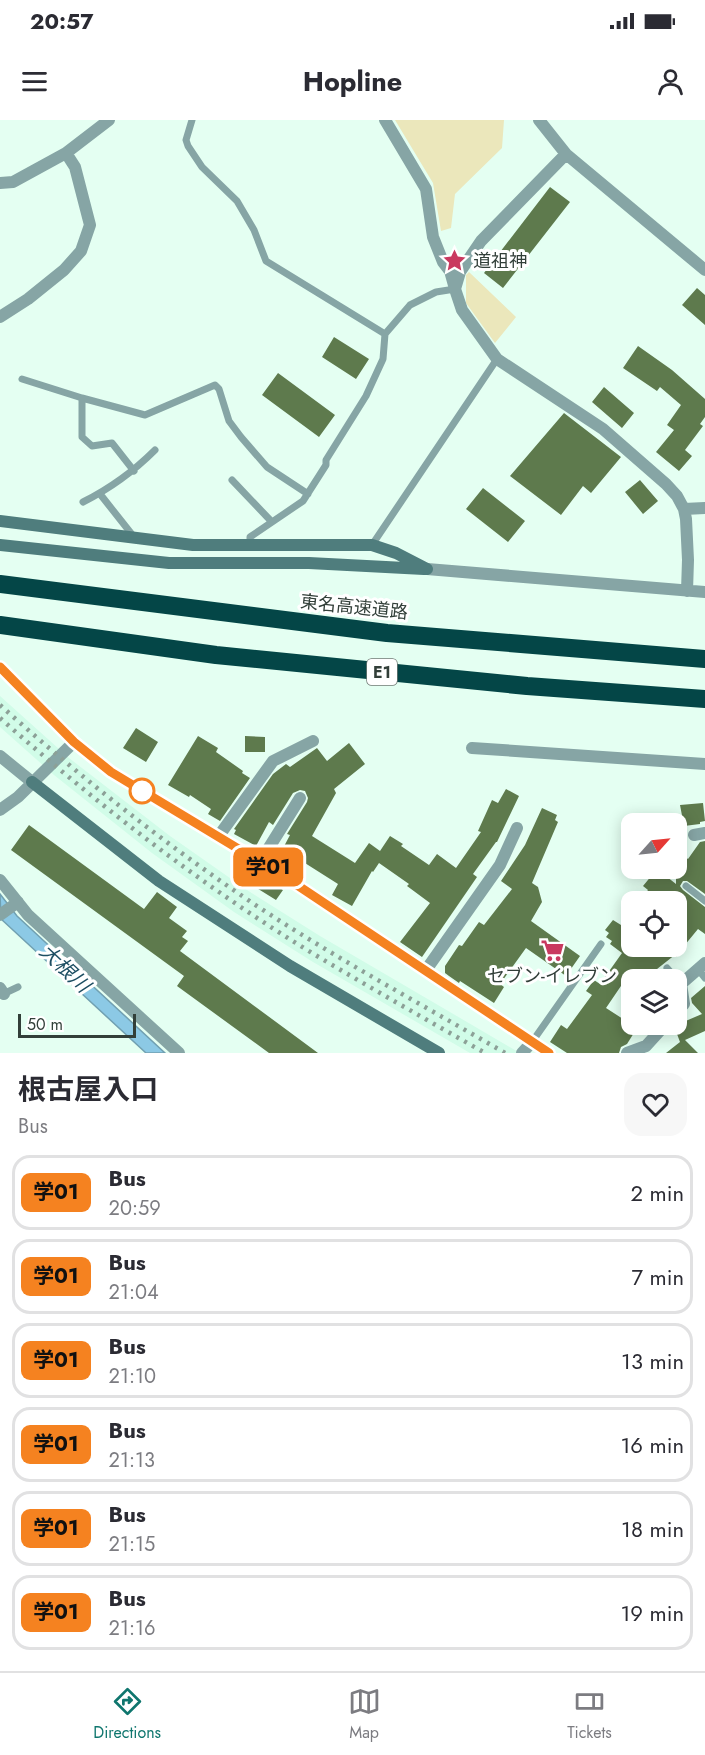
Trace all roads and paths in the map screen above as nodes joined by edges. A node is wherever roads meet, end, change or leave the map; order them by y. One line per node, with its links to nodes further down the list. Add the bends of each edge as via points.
1 (109, 120): 5 (street)
2 (192, 120): 11 (lane, via 188,146 202,167 237,201 266,261)
3 (385, 120): 9 (street, via 426,189 433,237)
4 (539, 120): 6 (street)
5 (66, 153): 7 (street, via 13,182); 10 (street, via 75,167 90,225 81,250 55,277)
6 (566, 154): 8 (street); 9 (street, via 481,241 460,272)
7 (0, 183)
8 (705, 270)
9 (455, 289): 11 (lane, via 436,292 410,305); 12 (street, via 462,310)
10 (0, 317)
11 (385, 334): 19 (lane, via 383,359 366,396)
12 (497, 359): 22 (street, via 603,429 666,484); 27 (lane)
13 (22, 379): 14 (lane)
14 (82, 398): 16 (lane, via 82,437 92,446 112,442); 19 (lane, via 145,415 215,385 229,421 241,437 267,467)
15 (155, 450): 16 (lane)
16 (134, 471): 18 (lane)
17 (232, 480): 24 (lane)
18 (100, 494): 20 (lane); 25 (lane)
19 (308, 494): 24 (lane)
20 (83, 502)
21 (705, 508): 22 (street)
22 (684, 509): 31 (street)
23 (0, 521): 25 (street)
24 (271, 521): 28 (lane, via 250,537)
25 (134, 537): 28 (street, via 193,545)
26 (0, 544): 29 (street, via 169,563 309,563)
27 (372, 545): 28 (street); 29 (street)
28 (250, 546)
29 (427, 569): 31 (street)
30 (0, 584): 34 (highway, 東名高速道路 / E1, via 387,633)
31 (687, 591): 32 (street)
32 (705, 592)
33 (0, 625): 36 (highway, E1, via 216,655 527,686)
34 (705, 659)
35 (0, 666): 38 (street)
36 (705, 699)
37 (313, 741): 46 (street, via 273,761)
38 (74, 742): 42 (street); 46 (street, via 111,772)
39 (472, 748): 41 (street)
40 (0, 756): 42 (street)
41 (705, 764)
42 (32, 782): 44 (street); 61 (street, via 159,881 290,966)
43 (300, 798): 47 (street)
44 (0, 810)
45 (518, 828): 53 (street, via 500,865)
46 (218, 837): 47 (street)
47 (260, 862): 53 (street)
48 (0, 880): 51 (street)
49 (686, 886): 50 (lane)
50 (705, 901)
51 (9, 908): 60 (street, via 37,922)
52 (601, 944): 59 (lane)
53 (426, 970): 59 (street)
54 (703, 970): 55 (street)
55 (687, 980)
56 (18, 987): 57 (lane)
57 (1, 993)
58 (656, 1035): 64 (street, via 646,1046)
59 (532, 1042): 62 (street); 63 (street)
60 (179, 1053)
61 (440, 1053)
62 (522, 1053)
63 (549, 1053)
64 (627, 1053)

